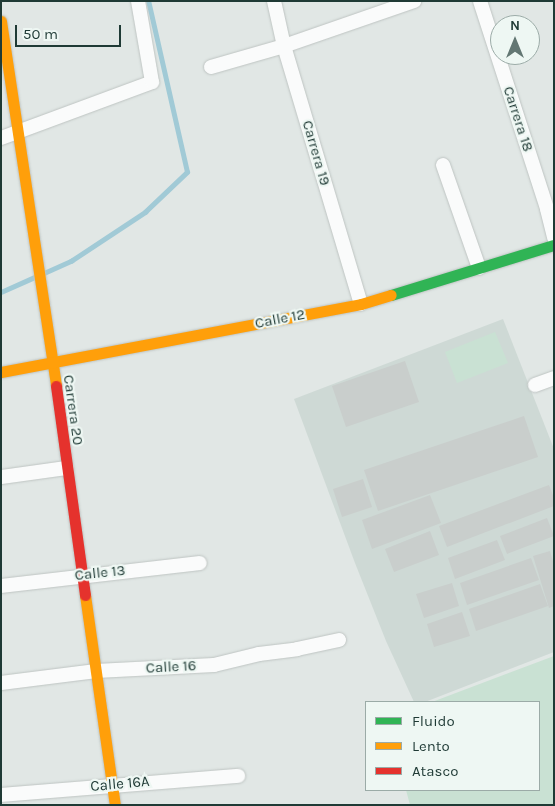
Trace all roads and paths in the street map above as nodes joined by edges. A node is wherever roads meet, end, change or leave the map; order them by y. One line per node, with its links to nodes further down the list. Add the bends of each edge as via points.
1 (138, 1): 8 (street, via 152,82)
2 (274, 1): 6 (street, Carrera 19)
3 (414, 1): 6 (street)
4 (480, 1): 11 (street, Carrera 18)
5 (1, 21): 8 (street, Carrera 20)
6 (284, 46): 7 (street); 15 (street, Carrera 19)
7 (211, 67)
8 (19, 133): 9 (street); 16 (street, Carrera 20)
9 (1, 138)
10 (443, 165): 14 (street)
11 (551, 208): 12 (street, Carrera 18)
12 (554, 238)
13 (554, 244): 14 (street, Calle 12)
14 (479, 268): 15 (street, Calle 12)
15 (361, 304): 16 (street, Calle 12)
16 (51, 363): 17 (street, Calle 12); 20 (street, Carrera 20)
17 (1, 372)
18 (554, 378): 19 (street)
19 (535, 385)
20 (66, 468): 21 (street); 23 (street, Carrera 20)
21 (1, 478)
22 (200, 563): 23 (street, Calle 13)
23 (82, 575): 24 (street, Calle 13); 26 (street, Carrera 20)
24 (1, 586)
25 (339, 640): 26 (street, Calle 16, via 214,665)
26 (96, 671): 27 (street, Calle 16); 29 (street, Carrera 20)
27 (1, 683)
28 (238, 776): 29 (street, Calle 16A)
29 (112, 785): 30 (street, Calle 16A); 31 (street, Carrera 20)
30 (1, 795)
31 (115, 805)

